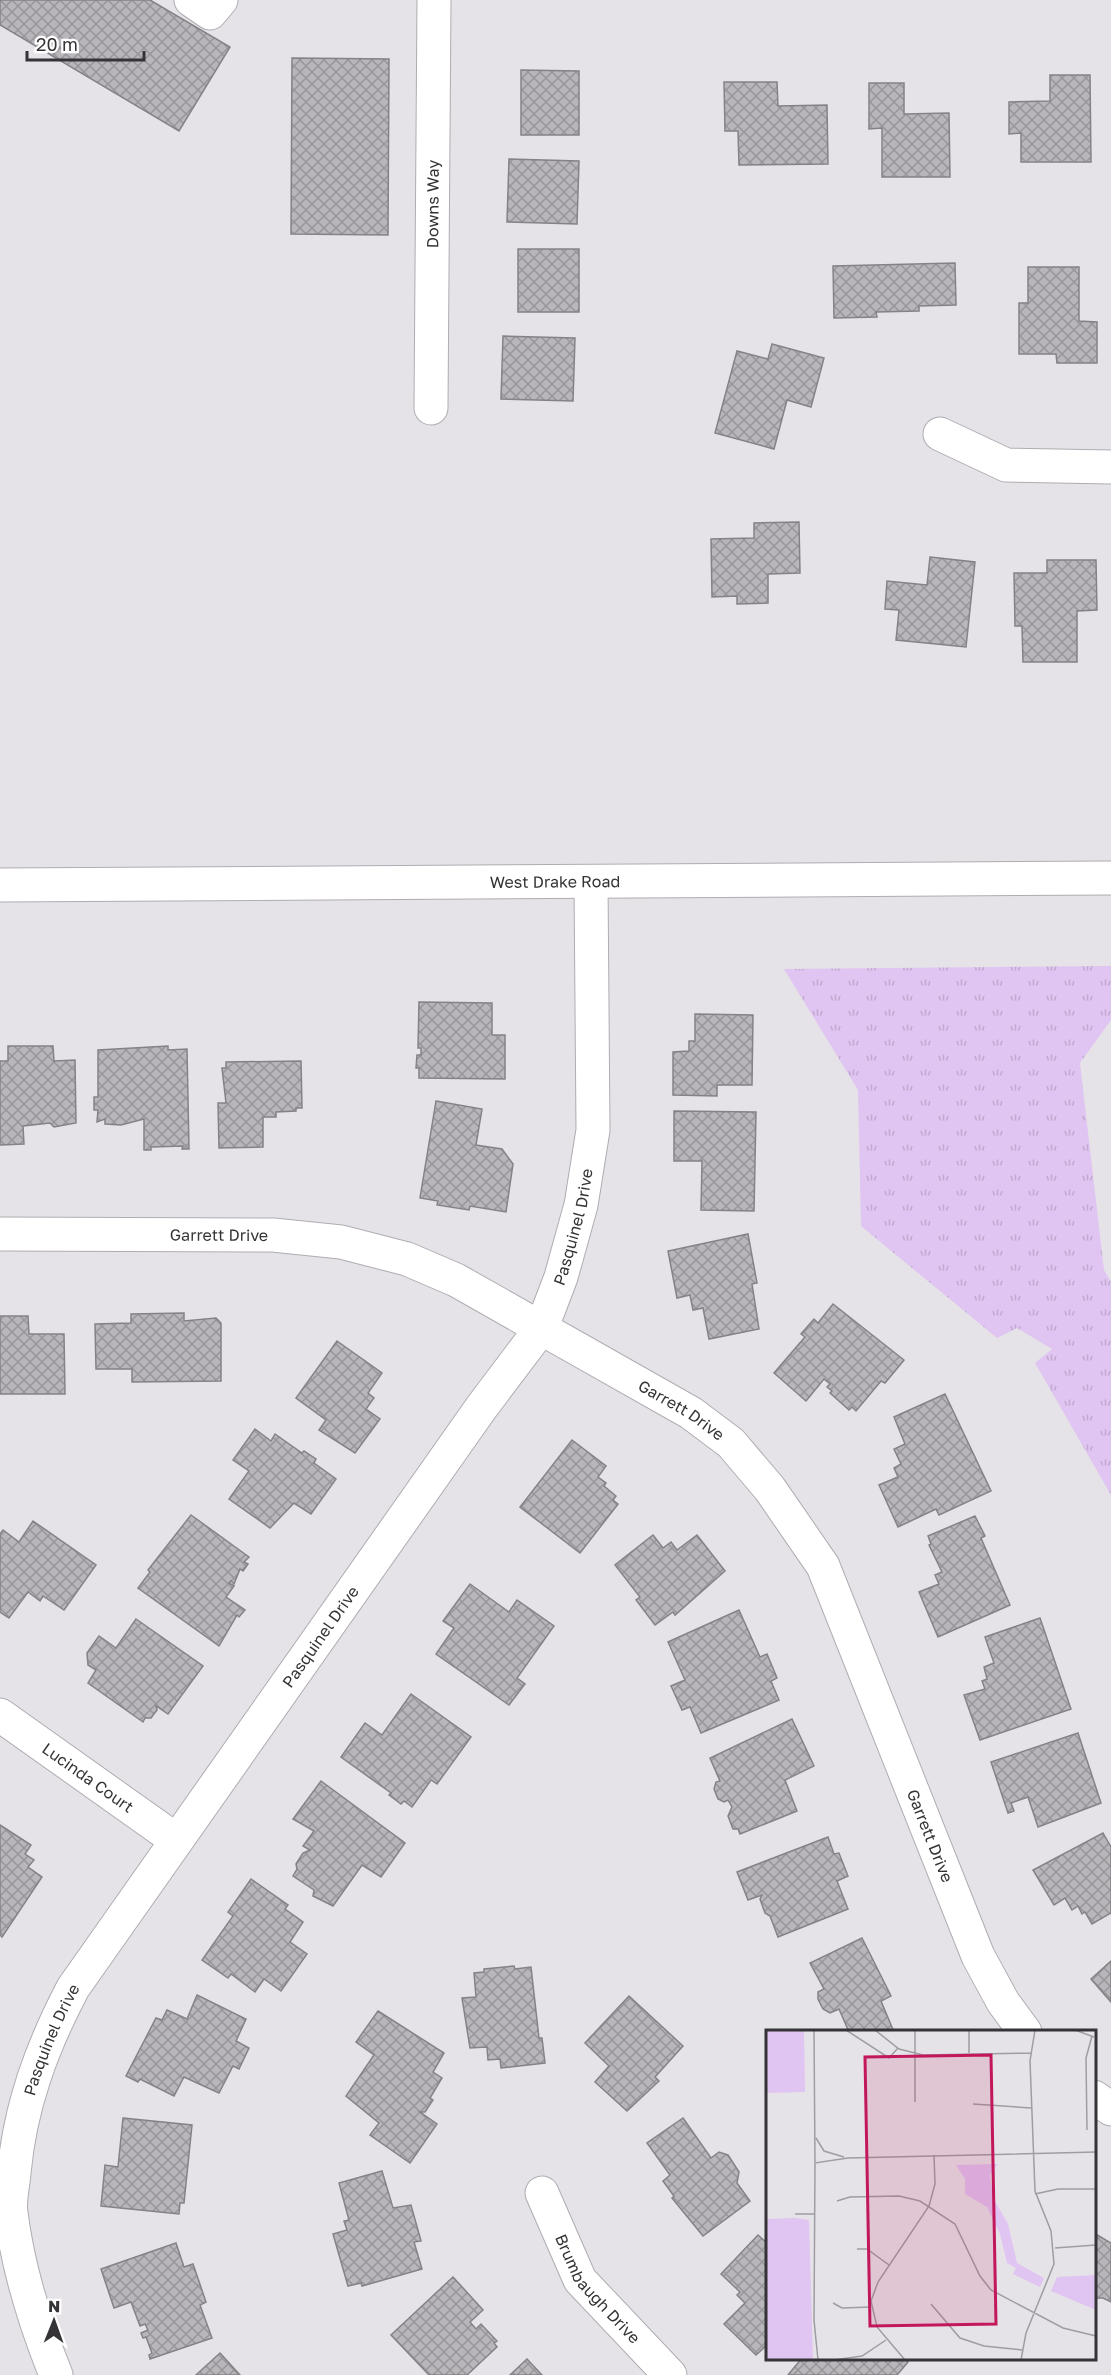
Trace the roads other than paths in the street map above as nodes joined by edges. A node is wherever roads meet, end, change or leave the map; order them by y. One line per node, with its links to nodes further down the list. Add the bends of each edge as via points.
1 (191, 0): 2 (street, via 210,13)
2 (221, 0)
3 (434, 0): 4 (street, Downs Way)
4 (431, 408)
5 (940, 434): 6 (street, via 1006,465)
6 (1111, 467)
7 (1111, 878): 8 (street, West Drake Road)
8 (591, 882): 9 (street, West Drake Road); 11 (street, Pasquinel Drive, via 593,1130 581,1204)
9 (0, 885)
10 (0, 1234): 11 (street, Garrett Drive, via 273,1235 341,1242 407,1259)
11 (542, 1328): 13 (street, Pasquinel Drive, via 481,1408); 14 (street, Garrett Drive, via 691,1413 731,1443 823,1566 978,1956 1003,2002)
12 (0, 1715): 13 (street, Lucinda Court)
13 (176, 1840): 18 (street, Pasquinel Drive, via 73,1988 48,2037 28,2091)
14 (1024, 2030)
15 (1096, 2098): 16 (street)
16 (1111, 2109)
17 (542, 2193): 20 (street, Brumbaugh Drive, via 580,2280)
18 (5, 2211): 19 (street, Pasquinel Drive, via 36,2324)
19 (56, 2375)
20 (670, 2375)

